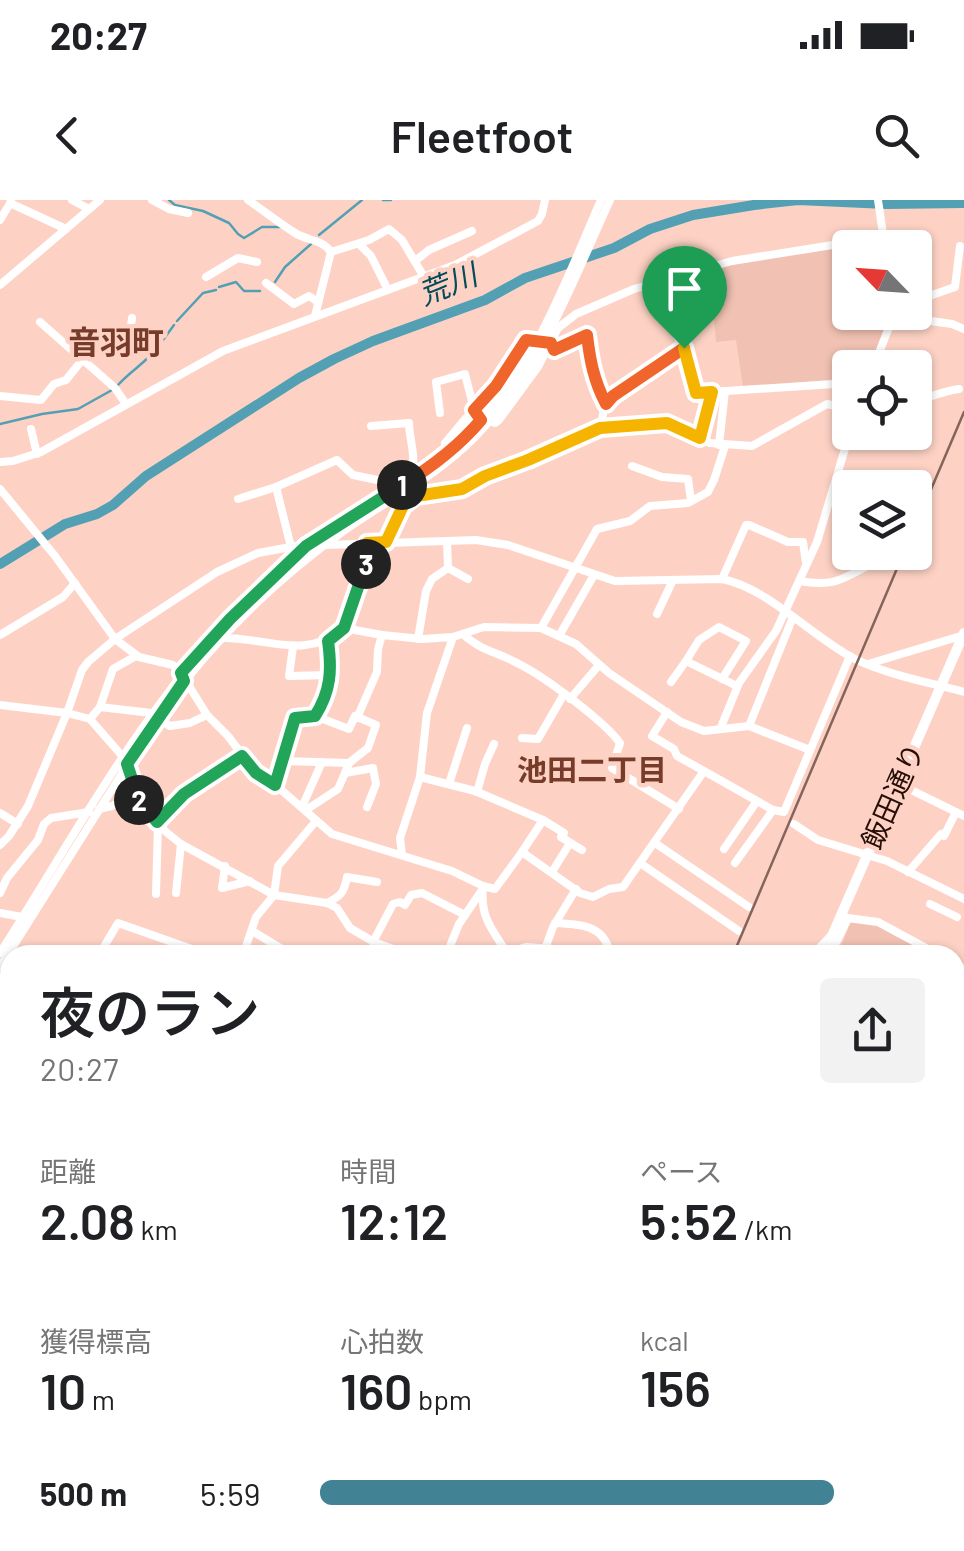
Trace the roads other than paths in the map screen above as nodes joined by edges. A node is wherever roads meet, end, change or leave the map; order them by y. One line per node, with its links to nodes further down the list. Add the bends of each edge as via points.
1 (72, 200): 10 (street)
2 (100, 200): 10 (street)
3 (152, 200): 11 (street)
4 (546, 200): 26 (street, via 538,221)
5 (601, 200): 41 (street)
6 (610, 200): 41 (street, via 546,341)
7 (878, 200): 14 (street)
8 (11, 201): 12 (street); 13 (street)
9 (252, 201): 21 (street)
10 (89, 209): 13 (street)
11 (188, 213)
12 (0, 220)
13 (66, 229): 29 (street)
14 (882, 230)
15 (472, 231): 18 (street)
16 (438, 235): 18 (street)
17 (359, 244): 21 (street); 22 (street, via 388,229); 30 (street)
18 (442, 245): 22 (street)
19 (960, 246): 24 (street)
20 (832, 248): 27 (street, via 732,261)
21 (331, 252): 32 (street)
22 (415, 260): 26 (street)
23 (257, 262): 25 (street, via 238,258)
24 (961, 270): 31 (street, via 955,288)
25 (206, 277)
26 (424, 277): 30 (street)
27 (658, 282): 38 (street, via 661,310); 39 (street, via 576,314 558,328)
28 (266, 283): 32 (street, via 294,304 309,296)
29 (0, 285)
30 (388, 290): 33 (street)
31 (932, 296)
32 (318, 302): 33 (street)
33 (315, 316): 48 (street, via 224,350)
34 (132, 318): 40 (street, via 131,326)
35 (932, 320): 37 (street)
36 (40, 322): 40 (street)
37 (964, 329)
38 (684, 348): 45 (street, via 696,393); 49 (street)
39 (550, 349): 49 (street, via 587,335 590,366); 52 (street, via 500,420); 52 (street, via 526,340)
40 (80, 358): 46 (street, via 41,400); 48 (street)
41 (522, 375): 52 (street)
42 (832, 384): 44 (street)
43 (959, 389): 47 (street)
44 (725, 391): 45 (street); 58 (street)
45 (712, 392): 56 (street)
46 (0, 396)
47 (932, 397)
48 (126, 404): 60 (street)
49 (606, 404): 54 (street)
50 (832, 405): 58 (street, via 752,446)
51 (440, 413): 52 (street, via 436,382 466,374)
52 (480, 417): 57 (street, via 466,418); 64 (street); 67 (street, via 471,441)
53 (370, 426): 63 (street, via 409,423)
54 (600, 428): 56 (street, via 667,423); 67 (street, via 462,489)
55 (30, 429): 60 (street)
56 (700, 438): 58 (street)
57 (446, 443)
58 (722, 445): 69 (street, via 708,492)
59 (845, 450): 76 (street)
60 (37, 454): 61 (street)
61 (0, 462)
62 (632, 466): 69 (street, via 688,479)
63 (413, 467): 64 (street); 65 (street, via 387,482 353,475 337,460)
64 (422, 473): 73 (street)
65 (276, 487): 68 (street); 75 (street)
66 (0, 489): 84 (street)
67 (412, 493): 71 (street); 74 (street)
68 (238, 499)
69 (692, 501): 78 (street, via 650,506 630,521 598,529)
70 (446, 541): 71 (street); 77 (street); 78 (street, via 508,545)
71 (386, 542): 72 (street)
72 (367, 543): 74 (street); 88 (street)
73 (306, 546): 74 (street); 75 (street); 106 (street, via 230,619)
74 (324, 546): 95 (street)
75 (291, 547): 97 (street, via 258,552 217,572)
76 (806, 566): 82 (street, via 803,542 749,525); 85 (street)
77 (448, 568): 81 (street); 96 (street, via 426,591)
78 (574, 568): 80 (street); 89 (street)
79 (860, 570): 85 (street, via 834,583)
80 (594, 574): 83 (street, via 628,582); 94 (street)
81 (468, 579)
82 (722, 579): 83 (street); 87 (street)
83 (672, 580): 86 (street)
84 (73, 581): 91 (street, via 63,597); 97 (street)
85 (799, 581): 87 (street)
86 (657, 614)
87 (789, 614): 101 (street); 109 (street); 122 (street)
88 (344, 628): 92 (street); 98 (street)
89 (541, 628): 93 (street, via 484,628); 94 (street)
90 (964, 634): 104 (street); 110 (main road, 飯田通り)
91 (0, 635)
92 (382, 635): 96 (street); 120 (street, via 377,672)
93 (458, 636): 96 (street); 112 (street, via 521,664); 135 (street, via 427,713)
94 (559, 636): 103 (street)
95 (222, 638): 99 (street); 106 (street)
96 (418, 638)
97 (115, 639): 100 (street); 116 (street, via 82,670)
98 (328, 641): 99 (street); 105 (street)
99 (293, 647): 105 (street, via 289,676)
100 (136, 656): 106 (street, via 173,665); 114 (street, via 112,669)
101 (850, 656): 104 (street); 127 (street)
102 (686, 661): 107 (street); 107 (street, via 718,626 746,642); 108 (street)
103 (599, 664): 112 (street); 115 (street)
104 (868, 664): 110 (street)
105 (330, 675): 119 (street)
106 (182, 677): 117 (street); 118 (street)
107 (722, 679): 109 (street)
108 (671, 682)
109 (737, 686): 123 (street)
110 (941, 686): 111 (street); 137 (main road, 飯田通り)
111 (964, 692)
112 (567, 696): 125 (street, via 538,739); 144 (street, via 620,743 612,768)
113 (0, 705): 116 (street)
114 (100, 707): 117 (street); 121 (street)
115 (667, 712): 123 (street, via 704,731); 133 (street, via 652,736)
116 (67, 714): 121 (street); 152 (street)
117 (154, 715): 118 (street, via 170,726); 129 (street)
118 (206, 715): 128 (street)
119 (315, 716): 120 (street, via 349,729); 130 (street, via 295,718)
120 (357, 718): 132 (street, via 376,725 368,748)
121 (90, 719): 129 (street)
122 (750, 726): 123 (street); 127 (street)
123 (720, 727)
124 (468, 728): 136 (street)
125 (522, 738)
126 (494, 744): 139 (street)
127 (810, 750): 146 (street, via 784,812)
128 (242, 756): 138 (street); 151 (street, via 184,794)
129 (125, 760): 140 (street); 145 (street)
130 (284, 761): 131 (street); 138 (street)
131 (322, 762): 132 (street); 143 (street)
132 (349, 763): 134 (street)
133 (704, 772): 141 (street); 144 (street)
134 (345, 773): 142 (street, via 373,768 376,784); 143 (street, via 338,790)
135 (420, 777): 136 (street); 161 (street, via 400,838)
136 (449, 784): 139 (street)
137 (899, 784): 148 (street); 162 (main road, 飯田通り)
138 (275, 785): 143 (street)
139 (478, 792): 149 (street)
140 (137, 794): 145 (street); 151 (street)
141 (758, 801): 146 (street); 159 (street)
142 (367, 807)
143 (304, 808): 150 (street)
144 (679, 809): 154 (street)
145 (94, 810): 172 (street, via 44,824); 184 (street); 193 (street)
146 (773, 810): 164 (street)
147 (0, 813): 152 (street)
148 (960, 814): 167 (street)
149 (543, 820): 155 (street); 160 (street)
150 (316, 821): 161 (street, via 332,834); 175 (street, via 278,866)
151 (158, 823): 156 (street); 174 (street)
152 (18, 824): 157 (street)
153 (794, 824): 162 (street, via 818,840)
154 (655, 842): 163 (street); 180 (street)
155 (570, 843): 158 (street); 166 (street)
156 (180, 844): 165 (street); 173 (street)
157 (0, 845)
158 (582, 850)
159 (724, 850)
160 (522, 852): 166 (street); 170 (street, via 496,889)
161 (402, 855): 170 (street)
162 (868, 855): 167 (street); 186 (main road, 飯田通り)
163 (640, 863): 171 (street, via 623,887 592,897); 189 (street)
164 (735, 863)
165 (225, 866): 168 (street); 168 (street, via 222,888)
166 (552, 872): 171 (street)
167 (908, 872): 176 (street)
168 (250, 881): 175 (street)
169 (377, 882): 178 (street, via 347,878 344,892)
170 (483, 888): 183 (street); 200 (street, via 481,906)
171 (576, 889): 187 (street)
172 (0, 893)
173 (176, 893)
174 (156, 894)
175 (274, 894): 178 (street); 188 (street)
176 (954, 894): 177 (street); 181 (street)
177 (964, 900)
178 (327, 903): 190 (street)
179 (930, 904): 181 (street)
180 (749, 908)
181 (946, 911): 185 (street)
182 (0, 912): 184 (street)
183 (464, 916): 190 (street, via 422,893 410,895 405,904 394,904); 199 (street)
184 (22, 917): 192 (street)
185 (957, 917)
186 (842, 919): 203 (main road, 飯田通り); 204 (street); 205 (street, via 878,922)
187 (555, 923): 201 (street); 202 (street, via 601,934)
188 (252, 931): 196 (street); 197 (street)
189 (739, 931)
190 (373, 942): 198 (street)
191 (173, 943): 194 (street, via 118,923); 195 (street)
192 (4, 945)
193 (13, 945)
194 (104, 945)
195 (176, 945)
196 (247, 945)
197 (275, 945)
198 (382, 945)
199 (450, 945)
200 (499, 945)
201 (544, 945)
202 (608, 945)
203 (823, 945)
204 (835, 945)
205 (921, 945)

